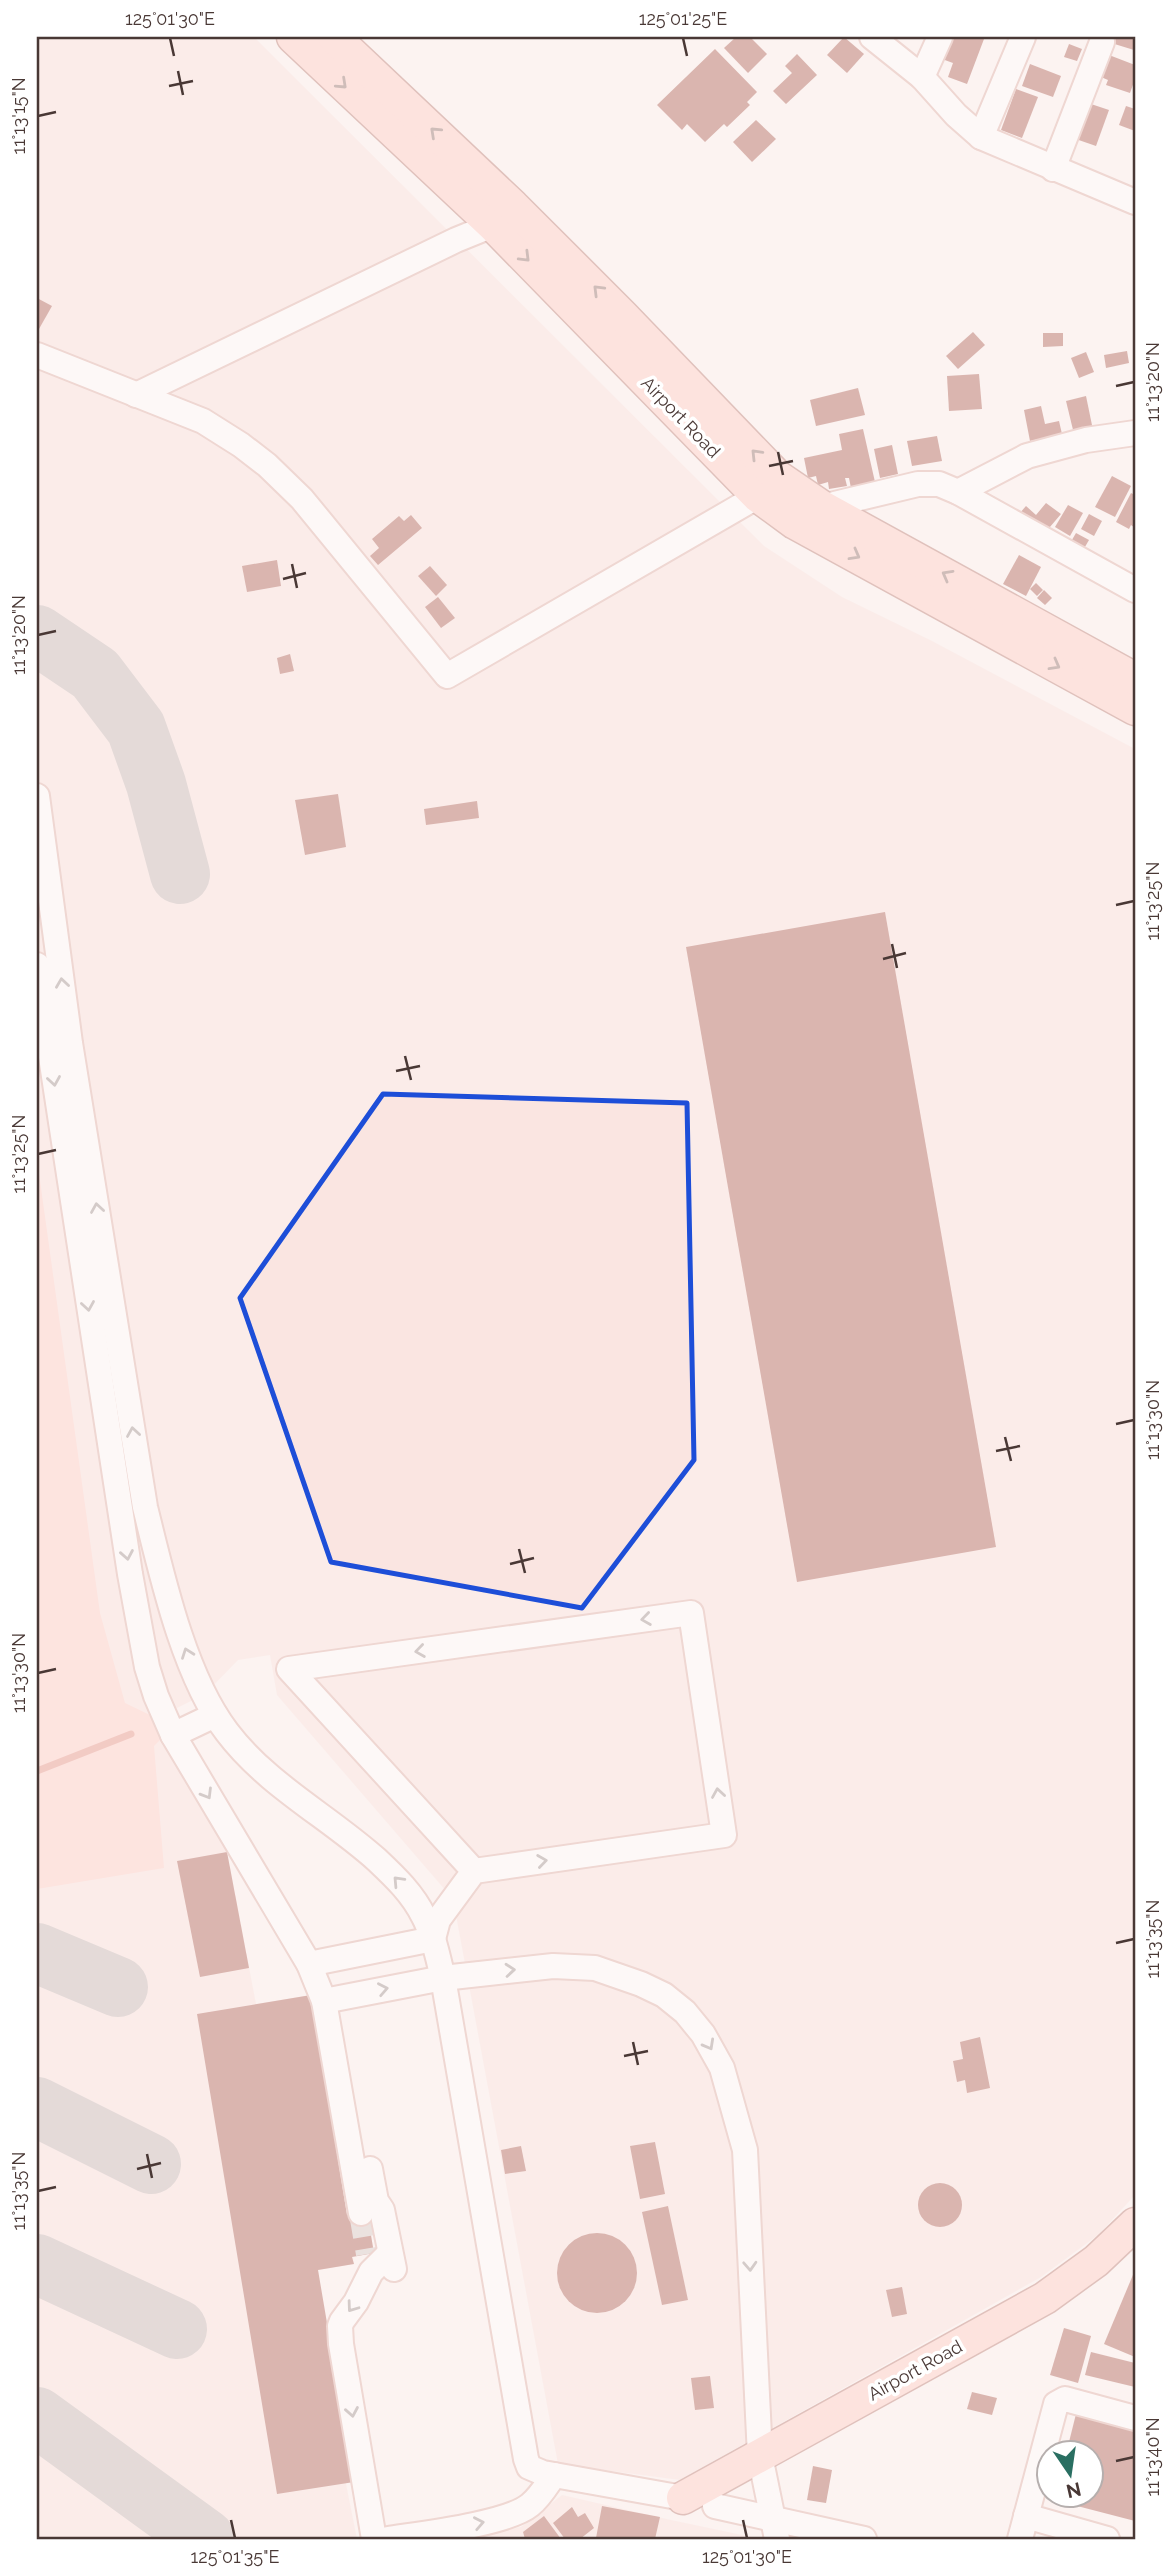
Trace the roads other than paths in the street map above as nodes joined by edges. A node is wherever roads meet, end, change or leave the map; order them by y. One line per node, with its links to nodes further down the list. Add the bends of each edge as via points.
1 (293, 37): 11 (main road, Airport Road, one-way to 11)
2 (334, 37): 17 (main road, Airport Road, one-way to 2, via 531,224)
3 (872, 37): 7 (street)
4 (940, 37): 7 (street)
5 (1023, 37): 8 (street)
6 (1102, 41): 9 (street)
7 (922, 77): 8 (street)
8 (981, 137): 9 (street)
9 (1053, 169): 10 (street)
10 (1135, 202)
11 (493, 225): 13 (street); 16 (main road, Airport Road, one-way to 16)
12 (37, 355): 13 (street)
13 (136, 395): 16 (street, via 203,421 267,465 302,499 447,676)
14 (1135, 433): 15 (street, via 1027,456)
15 (958, 492): 17 (street, via 939,484 918,484); 18 (street)
16 (758, 496): 17 (main road, Airport Road, via 786,517)
17 (816, 518): 19 (main road, Airport Road)
18 (1135, 590)
19 (983, 610): 20 (main road, Airport Road); 21 (main road, Airport Road, one-way to 21)
20 (1135, 679)
21 (1135, 709)
22 (37, 796): 24 (street, one-way to 22)
23 (37, 965): 24 (street)
24 (59, 1044): 25 (street, one-way to 24); 26 (street, one-way to 26)
25 (145, 1507): 26 (street); 27 (street, one-way to 25, via 177,1625)
26 (119, 1511): 28 (street, one-way to 28, via 147,1667)
27 (215, 1715): 28 (street); 30 (street, one-way to 27, via 419,1907 398,1880 250,1759)
28 (173, 1735): 31 (street, one-way to 31)
29 (474, 1871): 29 (street, one-way to 29, via 724,1835 691,1613 289,1669); 30 (street, via 438,1920)
30 (433, 1939): 31 (street); 32 (street)
31 (309, 1964): 33 (street)
32 (443, 1978): 33 (street, one-way to 32); 39 (street, one-way to 39, via 554,1966 594,1968 664,1995 703,2034 722,2068 744,2150); 40 (street, via 526,2459 535,2471)
33 (324, 2001): 34 (street)
34 (338, 2079): 35 (street); 45 (street, one-way to 45, via 355,2087 376,2201 383,2210 381,2262 342,2321 340,2335)
35 (361, 2213)
36 (1135, 2224): 39 (main road, Airport Road, via 1096,2261 1045,2298)
37 (1135, 2254): 39 (main road, Airport Road, via 1057,2315)
38 (1135, 2418): 43 (street, via 1065,2399 1056,2404)
39 (762, 2467): 41 (main road, Airport Road); 42 (main road, Airport Road); 44 (street)
40 (554, 2475): 41 (street); 45 (street, one-way to 40, via 518,2512 530,2505)
41 (682, 2498): 42 (main road)
42 (715, 2506): 44 (street)
43 (1023, 2528): 47 (street)
44 (775, 2529): 46 (street)
45 (388, 2539)
46 (864, 2539)
47 (1107, 2539)

